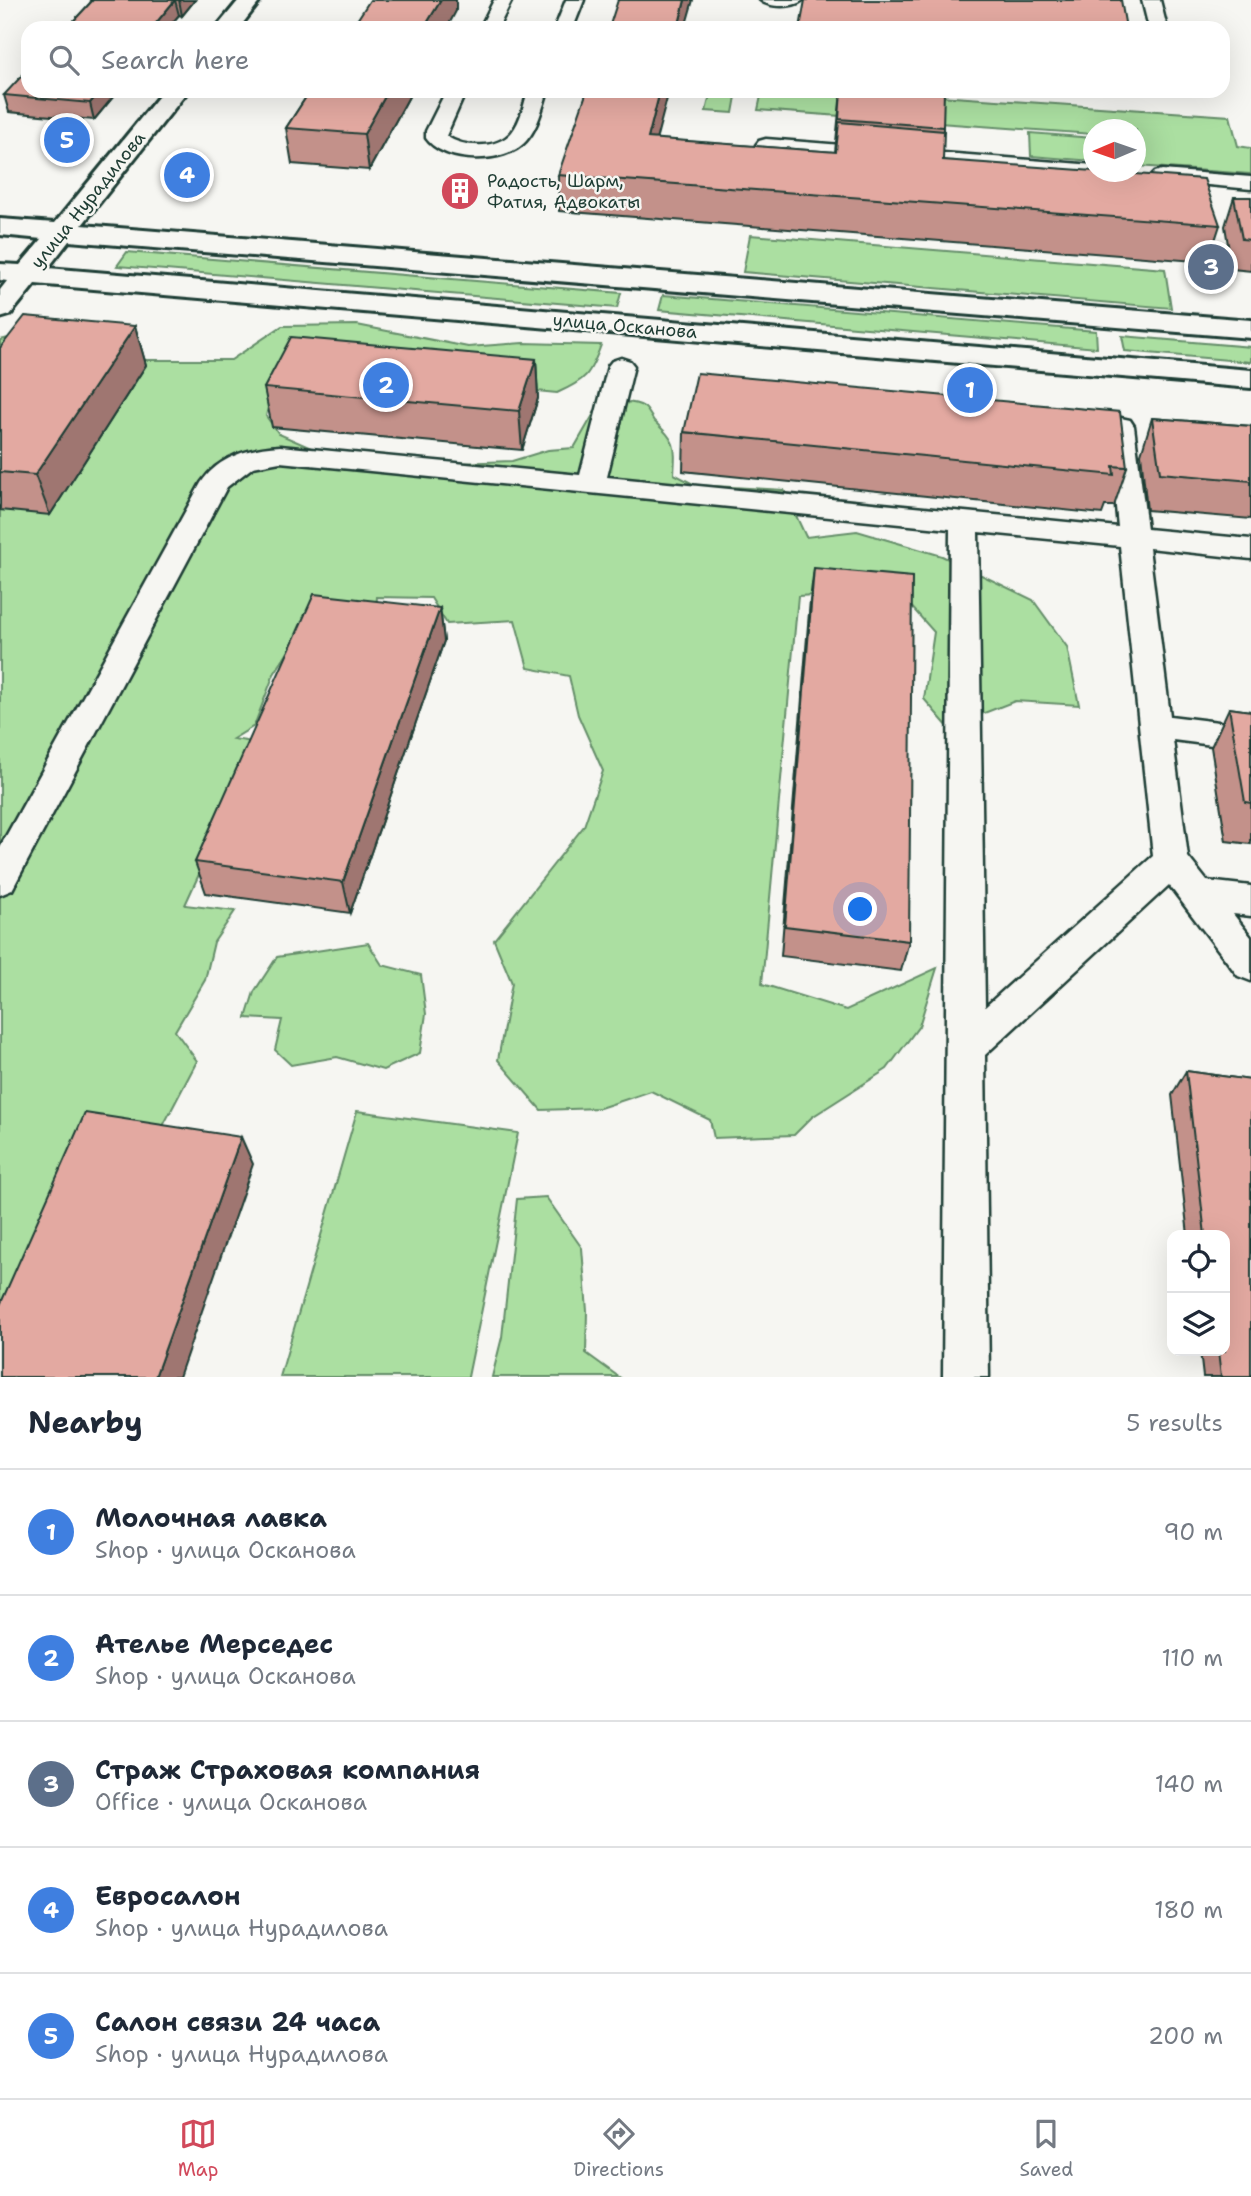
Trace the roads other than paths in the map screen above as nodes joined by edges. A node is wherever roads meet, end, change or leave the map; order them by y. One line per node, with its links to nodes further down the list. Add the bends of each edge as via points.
1 (250, 0): 7 (street)
2 (503, 0): 8 (lane)
3 (575, 0): 9 (lane)
4 (769, 0): 5 (lane)
5 (794, 0)
6 (1151, 0): 10 (lane)
7 (233, 21)
8 (492, 21)
9 (567, 21)
10 (1156, 21)
11 (170, 98): 19 (street, улица Нурадилова)
12 (452, 98): 13 (lane, via 436,138 443,145 467,150 509,145 520,136)
13 (535, 98)
14 (766, 145): 15 (lane)
15 (1083, 170)
16 (1146, 175): 17 (lane)
17 (1251, 183)
18 (0, 227): 19 (street)
19 (61, 232): 20 (street, улица Нурадилова); 22 (street)
20 (14, 274): 21 (street, улица Нурадилова); 24 (street, улица Осканова)
21 (0, 309)
22 (1251, 329)
23 (621, 366): 26 (lane)
24 (1251, 379)
25 (1120, 412): 28 (lane)
26 (591, 485): 27 (lane); 33 (lane, via 280,454 258,455 226,470 215,482)
27 (964, 522): 28 (lane); 37 (lane)
28 (1134, 538): 29 (lane); 30 (lane)
29 (1251, 549)
30 (1155, 726): 31 (lane); 32 (lane)
31 (1251, 738)
32 (1171, 861): 34 (lane); 37 (lane)
33 (0, 880)
34 (1197, 895): 35 (lane); 36 (lane)
35 (1251, 901)
36 (1251, 965)
37 (966, 1048): 38 (lane)
38 (966, 1377)

